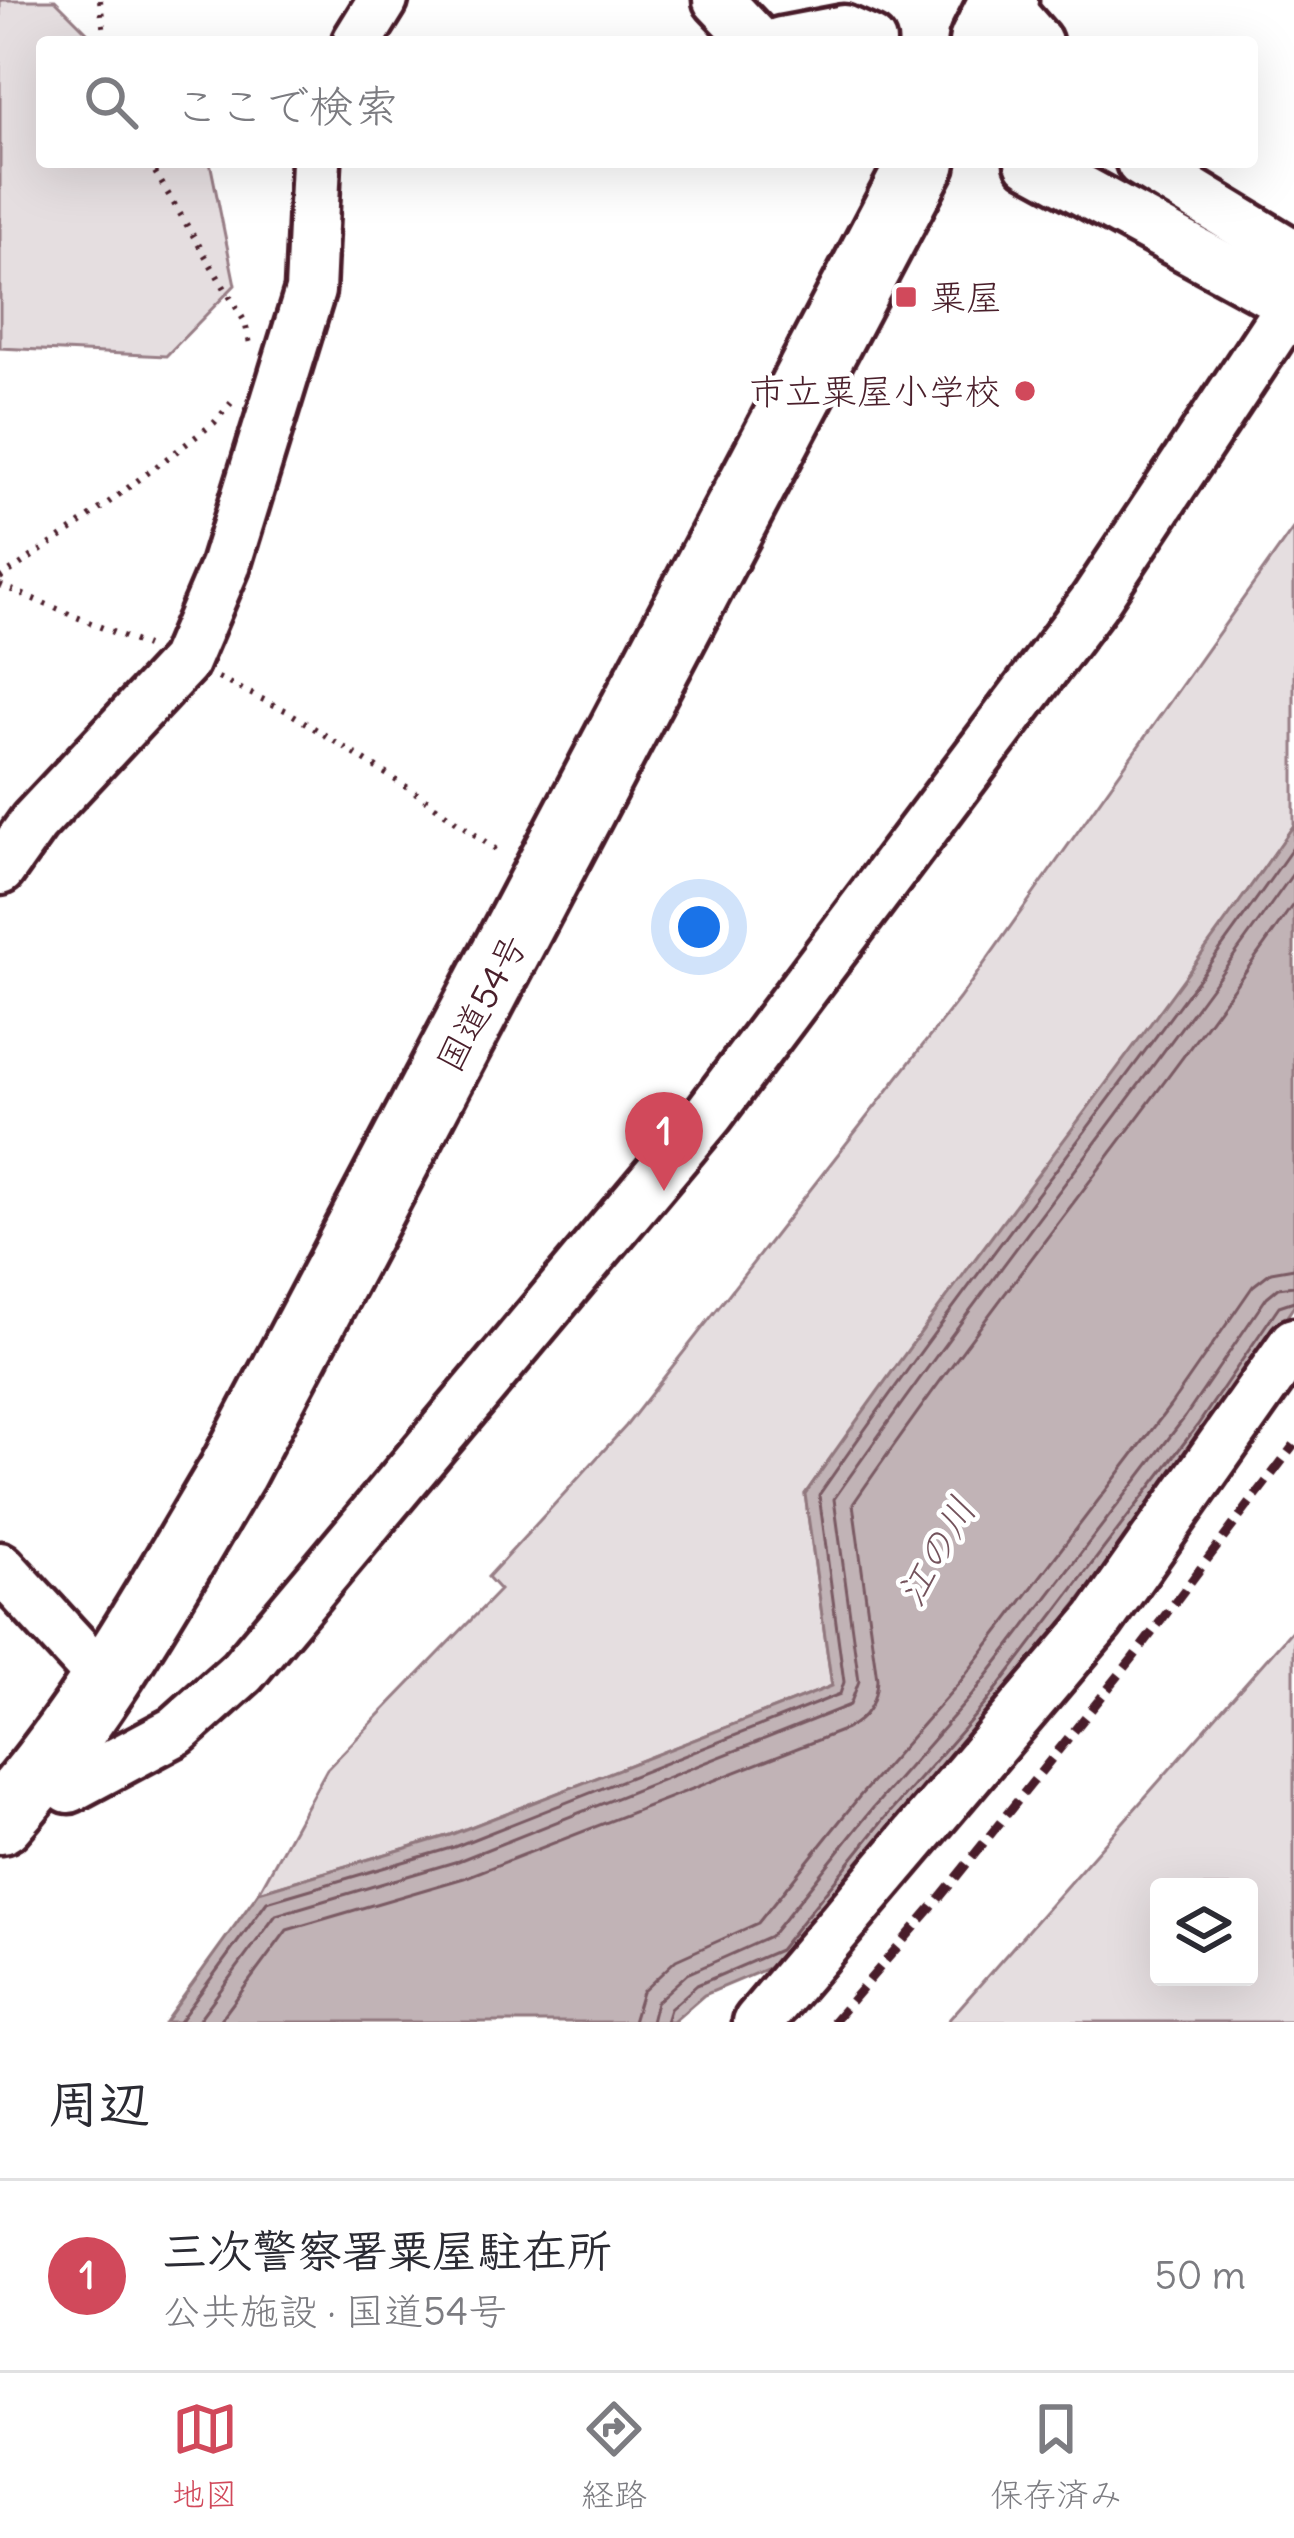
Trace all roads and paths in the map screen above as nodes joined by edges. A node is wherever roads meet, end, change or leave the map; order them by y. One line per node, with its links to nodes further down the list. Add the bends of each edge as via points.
1 (100, 0): 4 (path)
2 (383, 0): 5 (street)
3 (718, 0): 6 (street)
4 (104, 36)
5 (361, 36)
6 (752, 36)
7 (812, 36): 8 (street)
8 (858, 36)
9 (153, 168): 16 (path, via 245,322)
10 (316, 168): 19 (street, via 310,291 225,566)
11 (919, 168): 21 (highway, 国道54号)
12 (1041, 168): 15 (street)
13 (1151, 168): 14 (street)
14 (1294, 255)
15 (1289, 307): 25 (street, via 1094,602 737,1076 326,1574 242,1672 176,1732 69,1788)
16 (250, 344)
17 (240, 392): 18 (path, via 214,423)
18 (0, 582): 19 (path)
19 (184, 662): 20 (street, via 34,822); 21 (path, via 287,711)
20 (0, 870)
21 (546, 881): 24 (highway, 国道54号, via 232,1472)
22 (1294, 1343): 27 (street, via 1099,1620)
23 (0, 1567): 24 (street)
24 (107, 1682): 25 (highway, 国道54号)
25 (48, 1765): 26 (highway, 国道54号)
26 (0, 1820)
27 (758, 2022)

